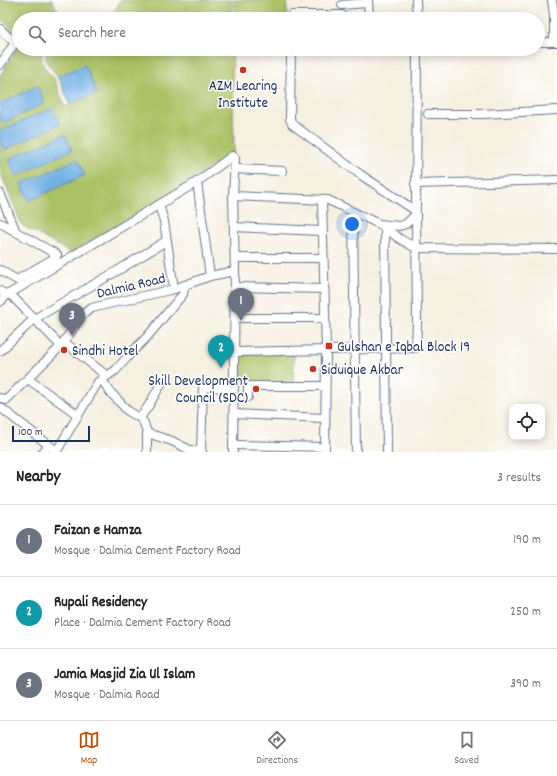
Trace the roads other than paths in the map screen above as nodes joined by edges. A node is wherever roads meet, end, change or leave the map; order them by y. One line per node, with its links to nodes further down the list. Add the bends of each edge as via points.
1 (416, 0): 6 (street)
2 (552, 0): 9 (street)
3 (342, 2): 4 (street)
4 (368, 2): 5 (street)
5 (369, 12)
6 (416, 12)
7 (0, 29): 8 (street)
8 (12, 40)
9 (555, 42)
10 (12, 47): 13 (street)
11 (291, 56): 26 (street, via 292,124)
12 (417, 56): 20 (street)
13 (0, 65)
14 (557, 110): 15 (street)
15 (428, 114)
16 (234, 169): 17 (street); 19 (street, via 235,158 232,156); 22 (street)
17 (282, 171)
18 (557, 180): 20 (street)
19 (197, 182): 24 (street); 39 (street)
20 (415, 184): 26 (street)
21 (0, 194): 31 (street)
22 (232, 196): 23 (street); 29 (street)
23 (322, 199): 25 (street); 30 (street)
24 (159, 205): 32 (street); 44 (street)
25 (353, 212): 28 (street); 51 (street)
26 (416, 213): 28 (street, via 406,224); 33 (street)
27 (0, 223): 31 (street)
28 (382, 226): 33 (street); 50 (street)
29 (234, 227): 30 (street); 35 (street)
30 (322, 231): 36 (street)
31 (16, 232): 37 (street, via 57,255 17,280)
32 (166, 241): 42 (street); 48 (street)
33 (416, 248): 34 (street); 50 (street, via 416,348)
34 (557, 249)
35 (235, 258): 36 (street); 38 (street)
36 (322, 258): 43 (street)
37 (0, 270)
38 (235, 272): 39 (street, Dalmia Road); 41 (street)
39 (210, 276): 40 (street, Dalmia Road)
40 (185, 285): 42 (street, Dalmia Road); 55 (street, via 183,294 146,337 116,370)
41 (235, 287): 43 (street); 46 (street)
42 (174, 289): 49 (street, Dalmia Road, via 92,308 83,314)
43 (324, 289): 47 (street)
44 (6, 293): 45 (street); 48 (street)
45 (0, 302)
46 (235, 318): 47 (street); 54 (street)
47 (325, 318): 52 (street)
48 (34, 319): 49 (street); 53 (street)
49 (63, 344): 55 (street); 56 (street, Dalmia Road)
50 (386, 348): 51 (street); 75 (street)
51 (355, 349): 52 (street); 74 (street)
52 (326, 350): 54 (street); 58 (street)
53 (0, 351)
54 (234, 352): 59 (street)
55 (104, 378): 64 (street); 65 (street, via 111,393 128,411)
56 (28, 379): 61 (street, Dalmia Road); 64 (street)
57 (162, 384): 65 (street)
58 (325, 386): 60 (street, via 248,386); 66 (street)
59 (234, 388): 63 (street); 73 (street, via 203,387)
60 (248, 397)
61 (3, 399): 62 (street, Dalmia Road)
62 (1, 409): 68 (street)
63 (234, 414): 66 (street); 69 (street)
64 (78, 415): 68 (street, via 58,449)
65 (140, 418): 67 (street)
66 (325, 418): 70 (street)
67 (147, 433): 72 (street); 73 (street)
68 (49, 445): 71 (street)
69 (234, 449): 70 (street)
70 (325, 450)
71 (43, 452)
72 (147, 452)
73 (201, 452)
74 (356, 452)
75 (386, 452)

